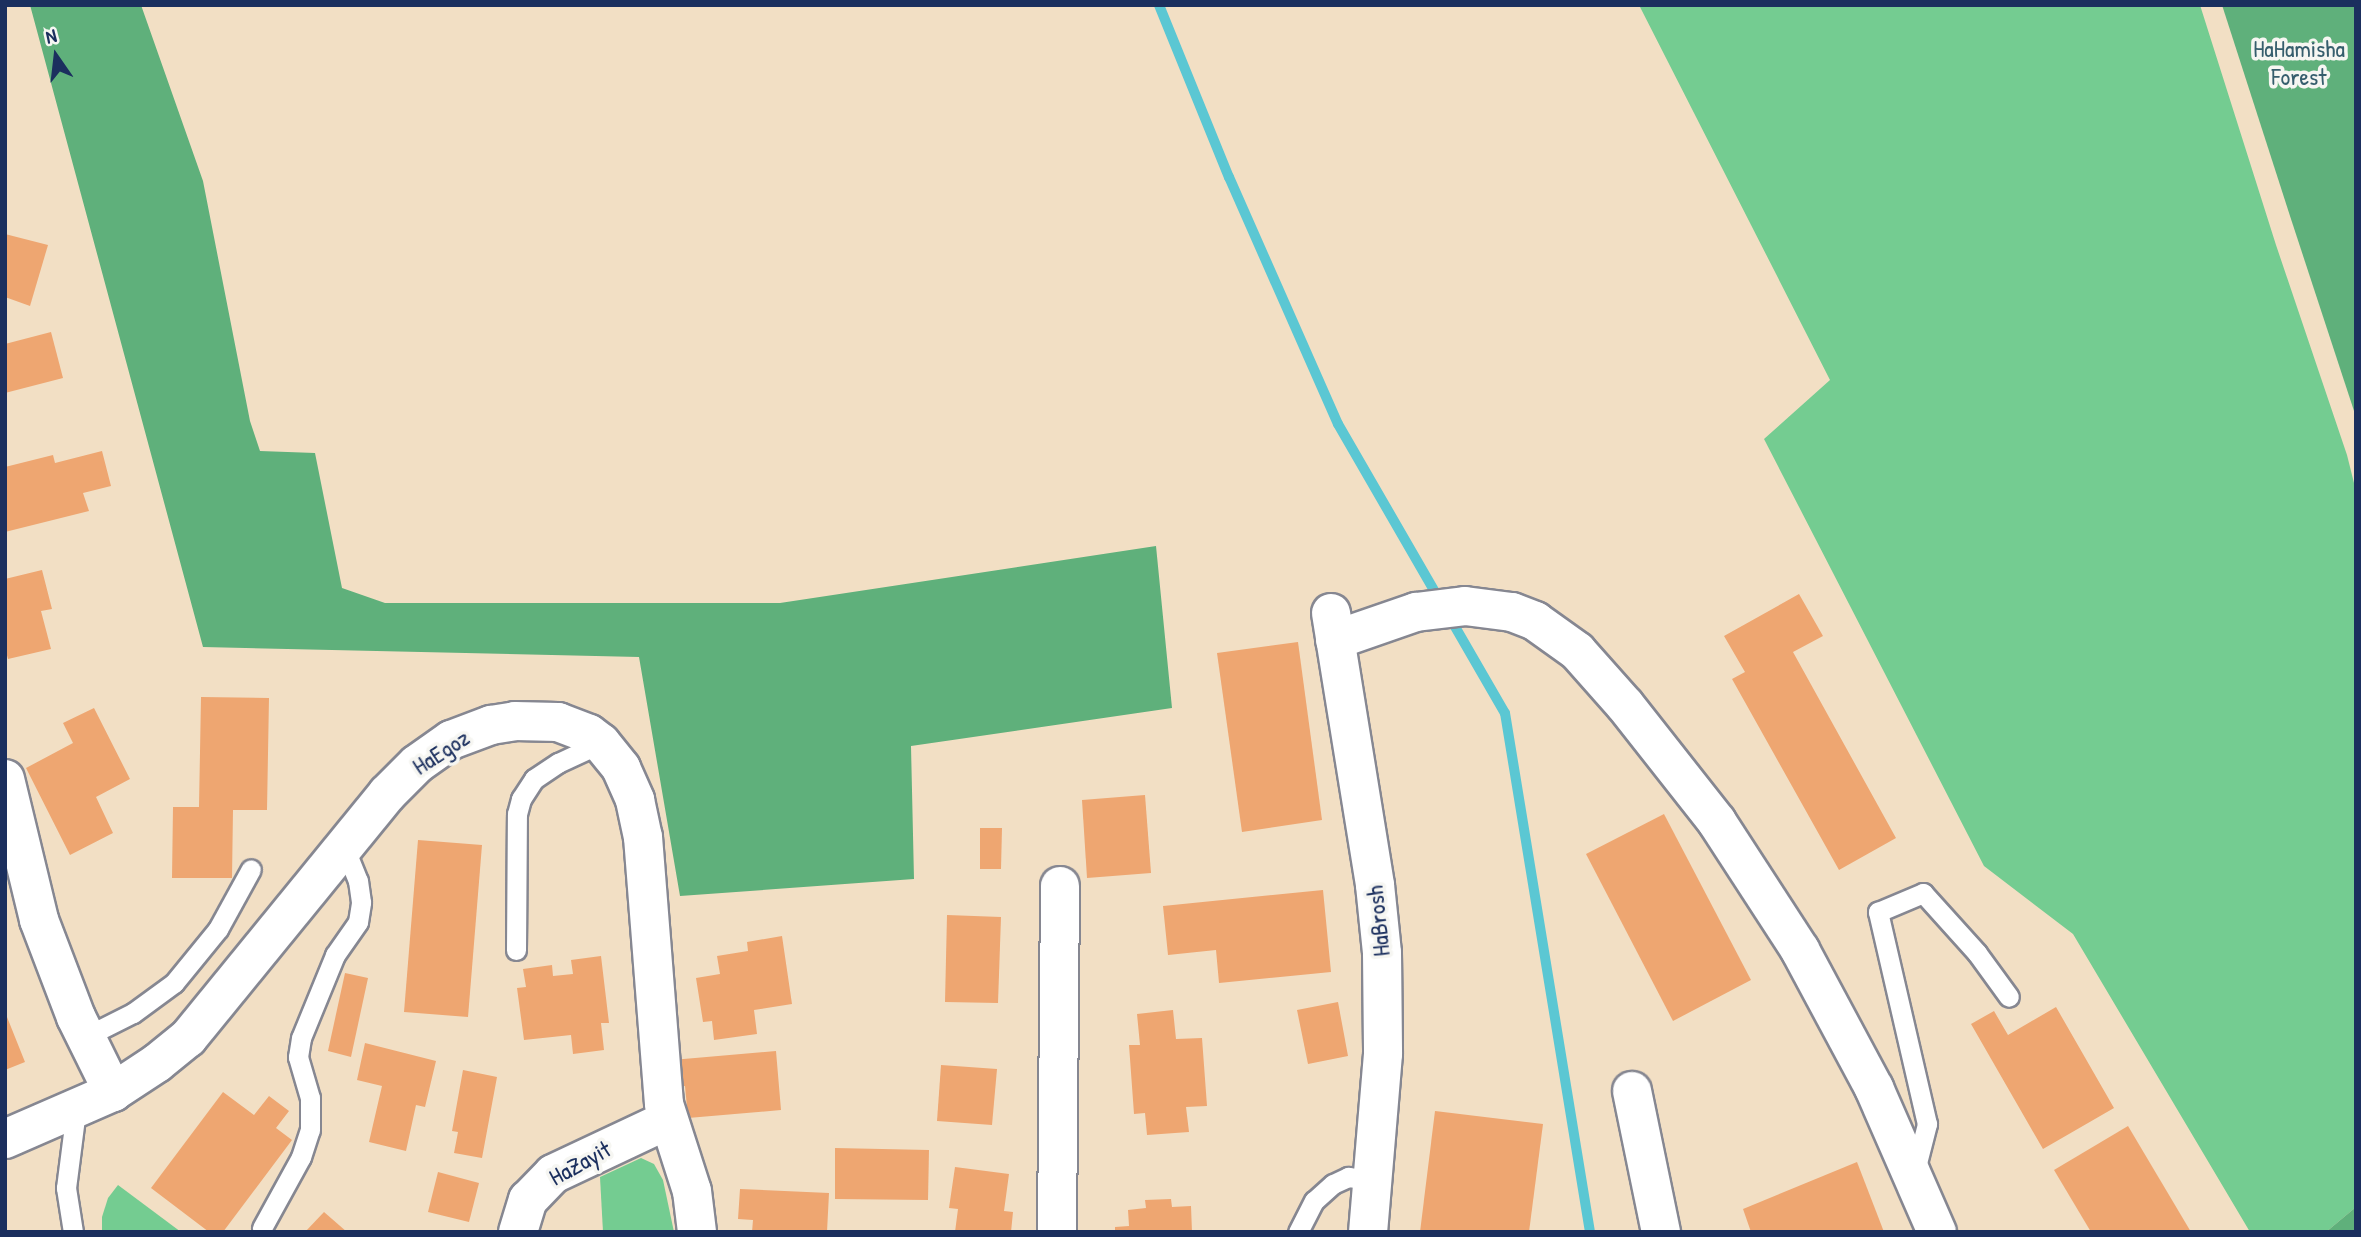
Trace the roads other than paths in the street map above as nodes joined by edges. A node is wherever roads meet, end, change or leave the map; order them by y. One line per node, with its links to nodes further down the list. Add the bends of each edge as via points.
1 (601, 743): 3 (street, HaEgoz, via 558,722 514,721 470,731 417,764); 6 (lane, via 534,779 521,799 517,814); 12 (street, HaEgoz, via 621,768 639,818)
2 (5, 779): 8 (street, via 39,920)
3 (344, 847): 10 (street, HaEgoz, via 188,1038); 16 (lane, via 358,881 358,922 335,955 301,1038 298,1057 310,1098 310,1130 301,1157)
4 (251, 869): 8 (lane, via 218,929 174,984 134,1013)
5 (1060, 886): 20 (street)
6 (516, 950)
7 (2009, 997): 14 (lane, via 1923,893 1878,912 1927,1124)
8 (85, 1037): 10 (street)
9 (1632, 1091): 23 (street)
10 (113, 1092): 11 (street, HaEgoz)
11 (76, 1110): 13 (street, HaEgoz); 17 (lane, via 66,1188)
12 (668, 1120): 18 (street, HaZayit, via 553,1174 528,1200); 19 (street, HaEgoz, via 692,1191)
13 (5, 1139)
14 (1914, 1175): 15 (street, HaBrosh, via 1838,1018 1759,885 1672,762 1577,651 1535,621 1512,612 1465,606 1333,626 1382,953 1383,1054); 24 (street)
15 (1373, 1180): 21 (lane, via 1348,1177 1333,1184 1314,1201); 22 (street, HaBrosh)
16 (262, 1228)
17 (73, 1232)
18 (518, 1232)
19 (697, 1232)
20 (1057, 1232)
21 (1298, 1232)
22 (1368, 1232)
23 (1661, 1232)
24 (1937, 1232)

